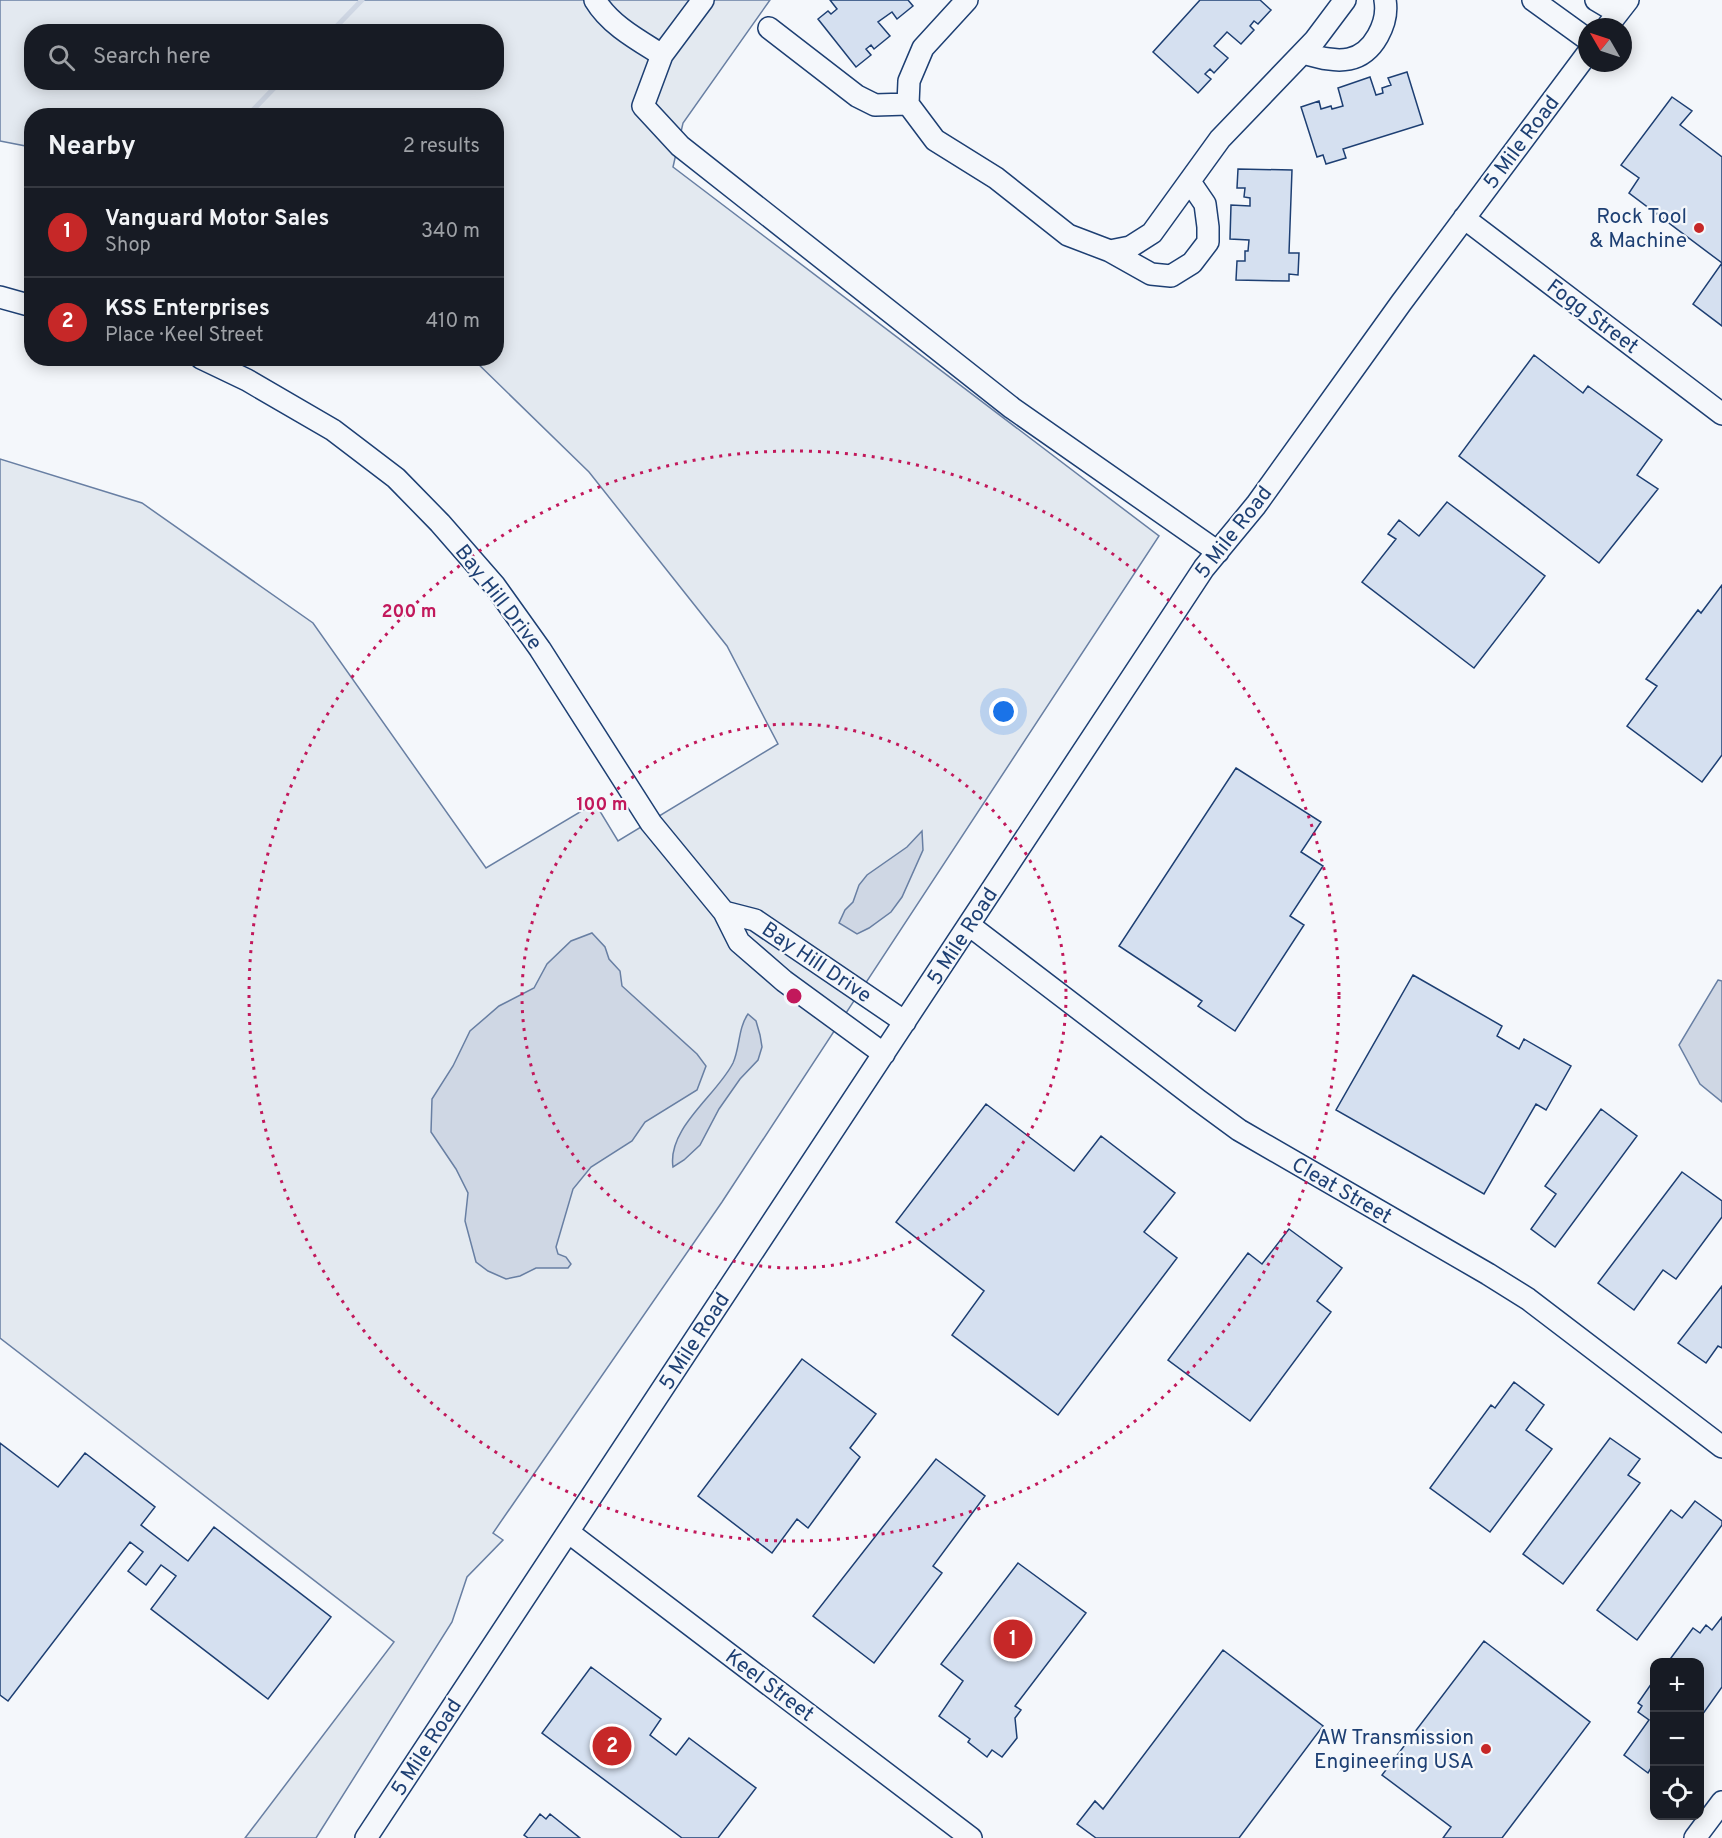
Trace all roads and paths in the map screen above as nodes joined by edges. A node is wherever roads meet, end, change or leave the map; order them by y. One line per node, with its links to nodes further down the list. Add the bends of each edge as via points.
1 (595, 0): 12 (street, via 625,32)
2 (703, 0): 12 (street)
3 (967, 0): 14 (street, via 923,48 909,81)
4 (1345, 0): 11 (street)
5 (1385, 0): 11 (street, via 1387,10 1381,32 1364,53 1349,59)
6 (1533, 0): 10 (street)
7 (1596, 0): 8 (street)
8 (1618, 13)
9 (769, 28): 14 (street, via 856,96 875,105)
10 (1578, 32)
11 (1303, 53): 15 (street, via 1220,139)
12 (662, 55): 22 (street, via 643,106 680,146 1011,408)
13 (1578, 66): 16 (street, 5 Mile Road)
14 (908, 104): 17 (street, via 935,140 996,178 1068,235)
15 (1190, 182): 17 (street, via 1152,233 1130,248); 17 (street, via 1205,204 1208,234 1208,242 1192,263 1171,276 1150,274)
16 (1464, 218): 21 (street, Fogg Street); 22 (street, 5 Mile Road)
17 (1110, 251)
18 (0, 297): 19 (street)
19 (24, 304)
20 (218, 366): 23 (street, Bay Hill Drive, via 333,430 396,478 440,523 495,586 651,823)
21 (1722, 414)
22 (1218, 552): 24 (street, 5 Mile Road, via 1203,568)
23 (724, 912): 25 (street, Bay Hill Drive, via 755,920); 26 (street, Bay Hill Drive, via 739,942 784,981)
24 (969, 925): 25 (street, 5 Mile Road); 27 (street, Cleat Street, via 1239,1130 1528,1299)
25 (905, 1022): 26 (street, 5 Mile Road)
26 (884, 1054): 28 (street, 5 Mile Road)
27 (1722, 1446)
28 (568, 1532): 30 (street, 5 Mile Road); 31 (street, Keel Street)
29 (1722, 1802): 32 (street)
30 (366, 1838)
31 (971, 1838)
32 (1695, 1838)

